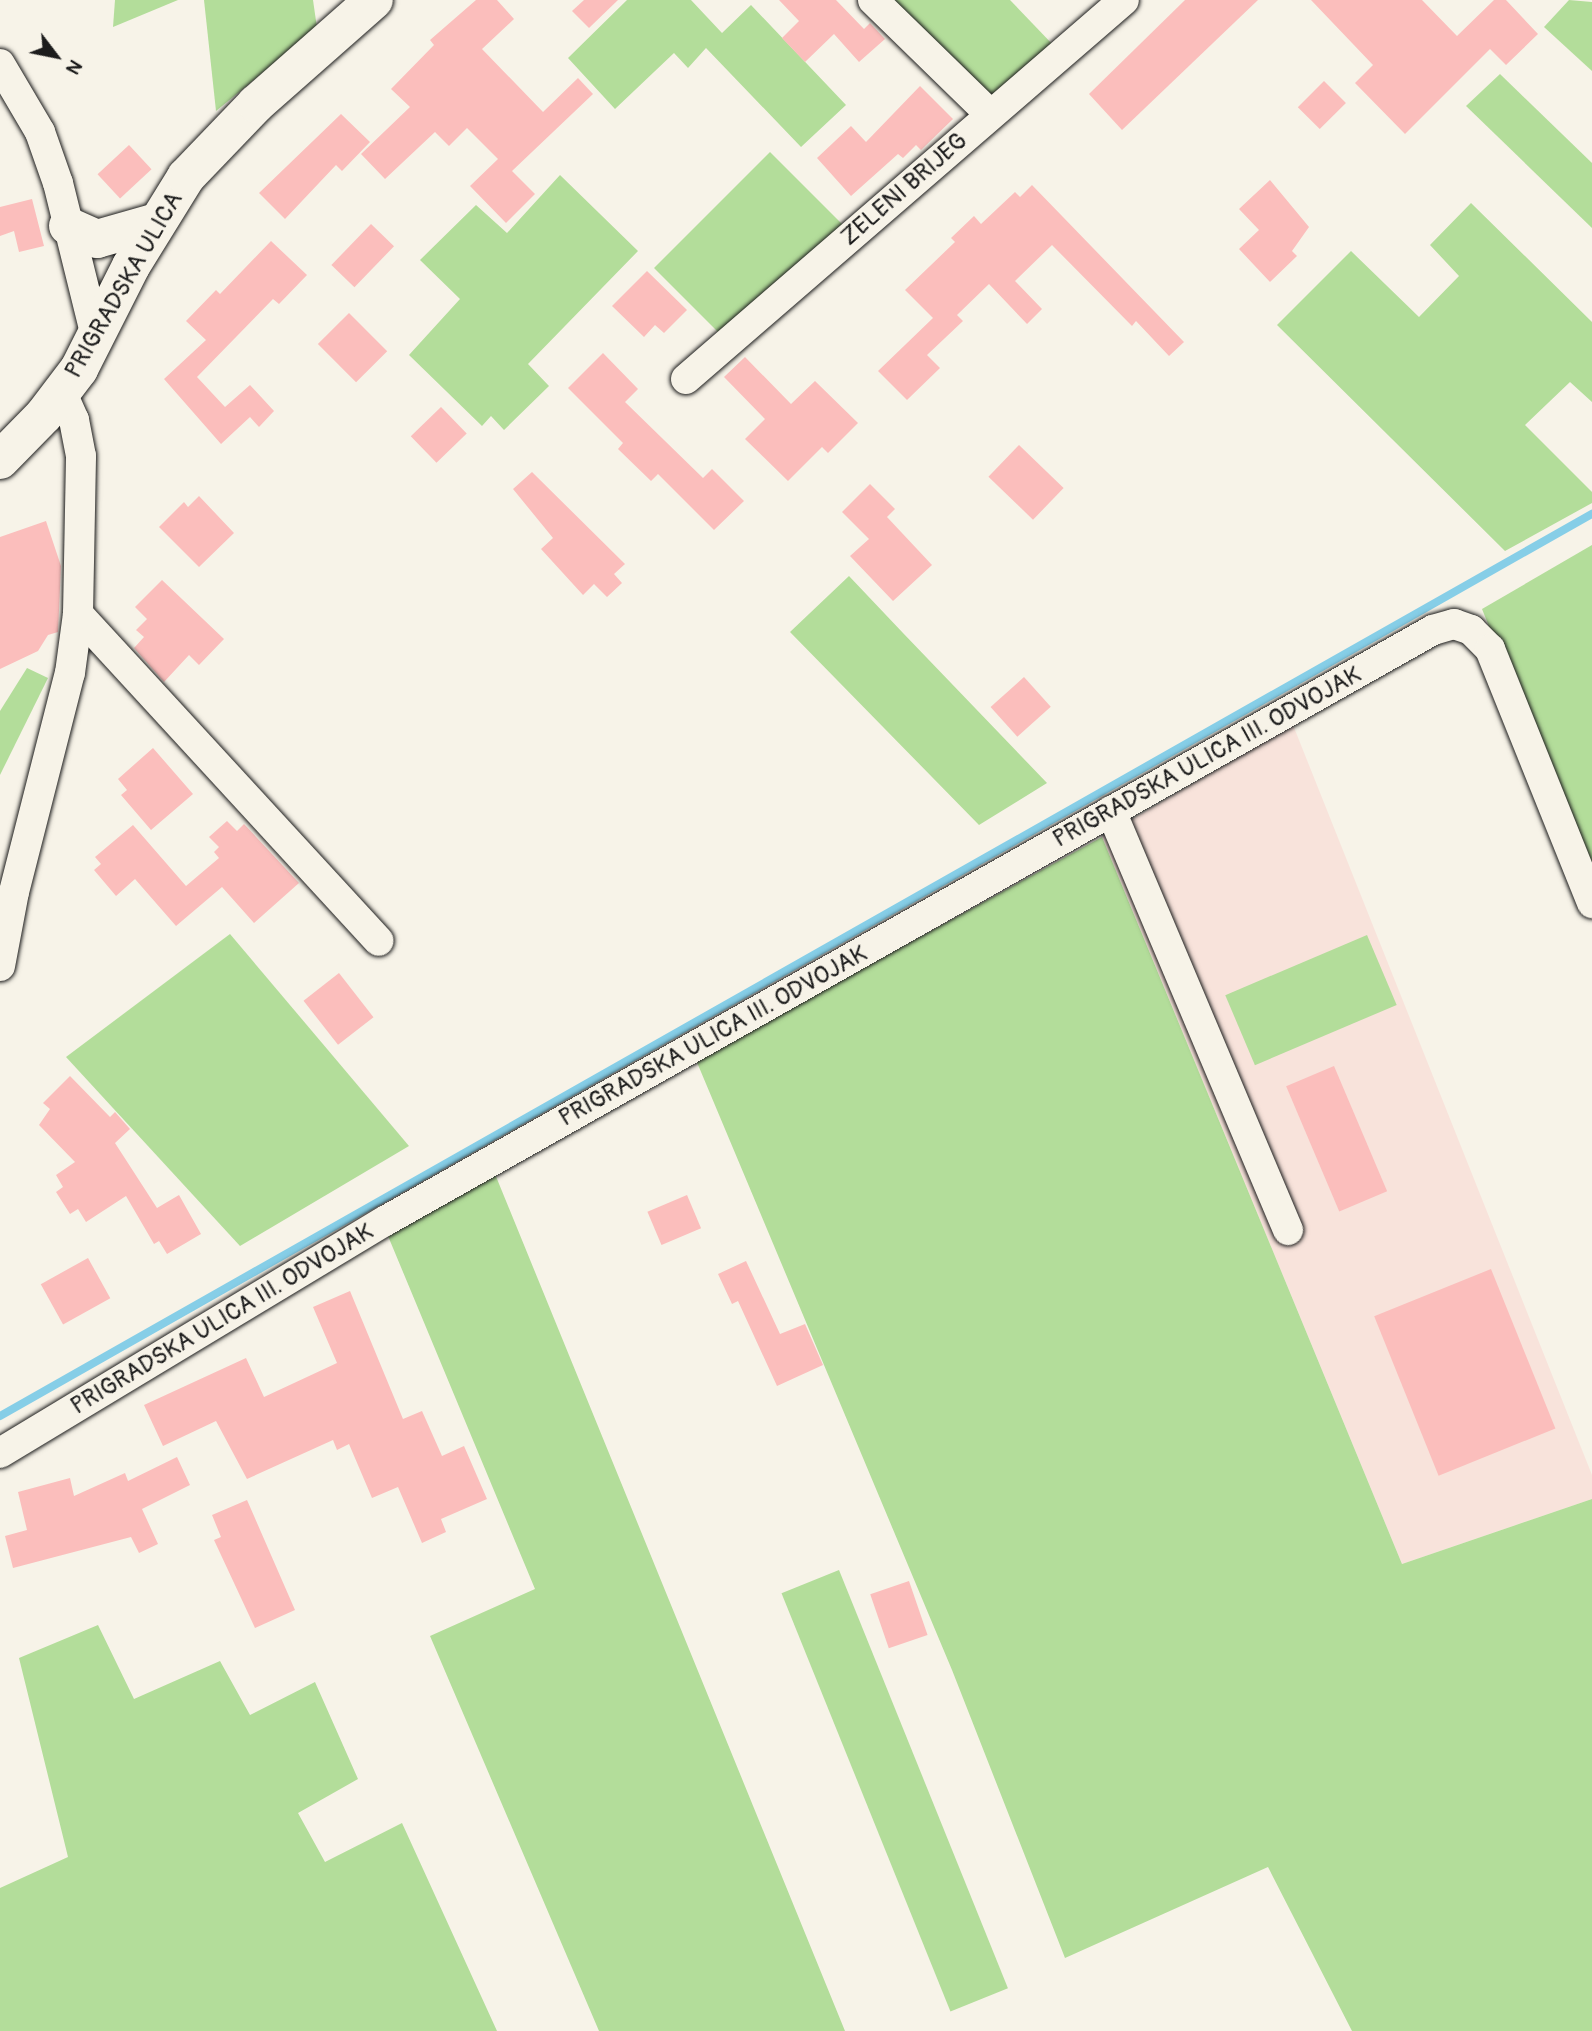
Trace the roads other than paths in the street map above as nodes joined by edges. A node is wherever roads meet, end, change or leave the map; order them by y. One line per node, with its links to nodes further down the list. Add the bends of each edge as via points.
1 (374, 0): 6 (main road, PRIGRADSKA ULICA, via 217,140)
2 (873, 0): 5 (street)
3 (1124, 0): 5 (street, ZELENI BRIJEG)
4 (0, 64): 7 (street, via 40,132)
5 (990, 114): 9 (street, ZELENI BRIJEG)
6 (157, 222): 7 (main road, via 108,238 86,236); 8 (main road, PRIGRADSKA ULICA)
7 (68, 226): 8 (street)
8 (96, 337): 10 (main road, PRIGRADSKA ULICA)
9 (685, 379)
10 (62, 393): 11 (main road, PRIGRADSKA ULICA); 12 (street, via 74,420 81,456)
11 (0, 460)
12 (78, 614): 15 (street); 16 (street, via 67,685 14,892)
13 (1111, 811): 14 (street, PRIGRADSKA ULICA III. ODVOJAK, via 1433,630 1454,624 1471,630 1490,649); 17 (street); 18 (street, PRIGRADSKA ULICA III. ODVOJAK, via 351,1240)
14 (1592, 903)
15 (379, 941)
16 (0, 966)
17 (1288, 1230)
18 (0, 1453)

